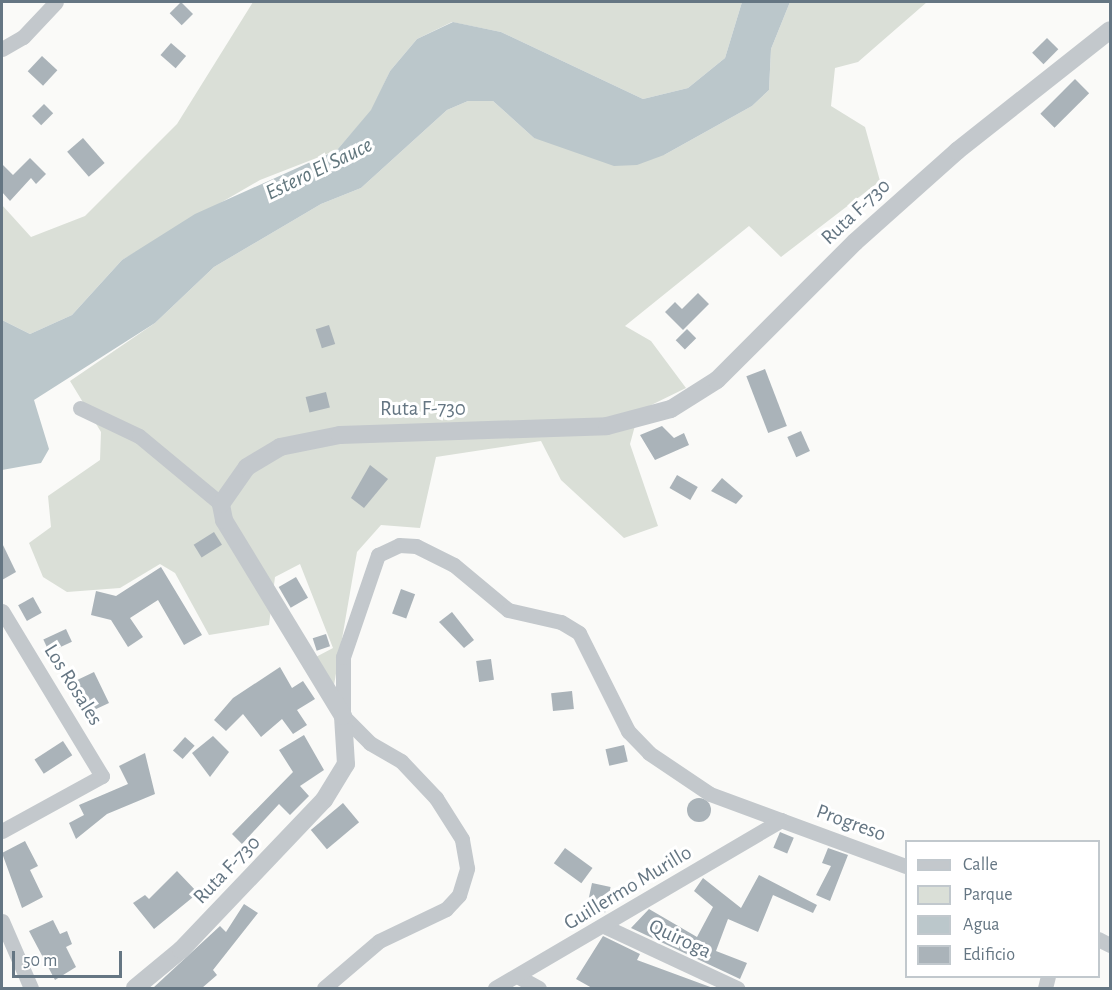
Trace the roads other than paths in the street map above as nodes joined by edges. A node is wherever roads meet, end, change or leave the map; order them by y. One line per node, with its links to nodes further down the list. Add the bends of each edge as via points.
1 (56, 2): 3 (street, via 23,37)
2 (1110, 30): 5 (street, Ruta F-730, via 905,196 731,367 687,401 647,418 607,426 490,433 396,430 292,443 247,467)
3 (2, 50)
4 (80, 408): 5 (street, via 139,436)
5 (221, 504): 7 (street, Ruta F-730, via 230,534)
6 (2, 610): 9 (street, Los Rosales, via 102,776 96,783)
7 (343, 716): 8 (street, Progreso, via 343,657 378,555 399,545 416,546 464,572 508,610 572,628 589,646 620,718 638,742 727,803); 15 (street, Ruta F-730, via 348,754 332,793 181,950); 16 (street, via 401,761 436,798 462,839 467,868 459,895 447,909 379,941)
8 (781, 820): 10 (street, Progreso); 12 (street, Guillermo Murillo)
9 (2, 831)
10 (905, 866)
11 (2, 921): 14 (street)
12 (606, 927): 13 (street, Guillermo Murillo); 19 (street, Quiroga)
13 (517, 975): 17 (street, Guillermo Murillo); 18 (street)
14 (31, 988)
15 (135, 988)
16 (324, 988)
17 (495, 988)
18 (539, 988)
19 (737, 988)

